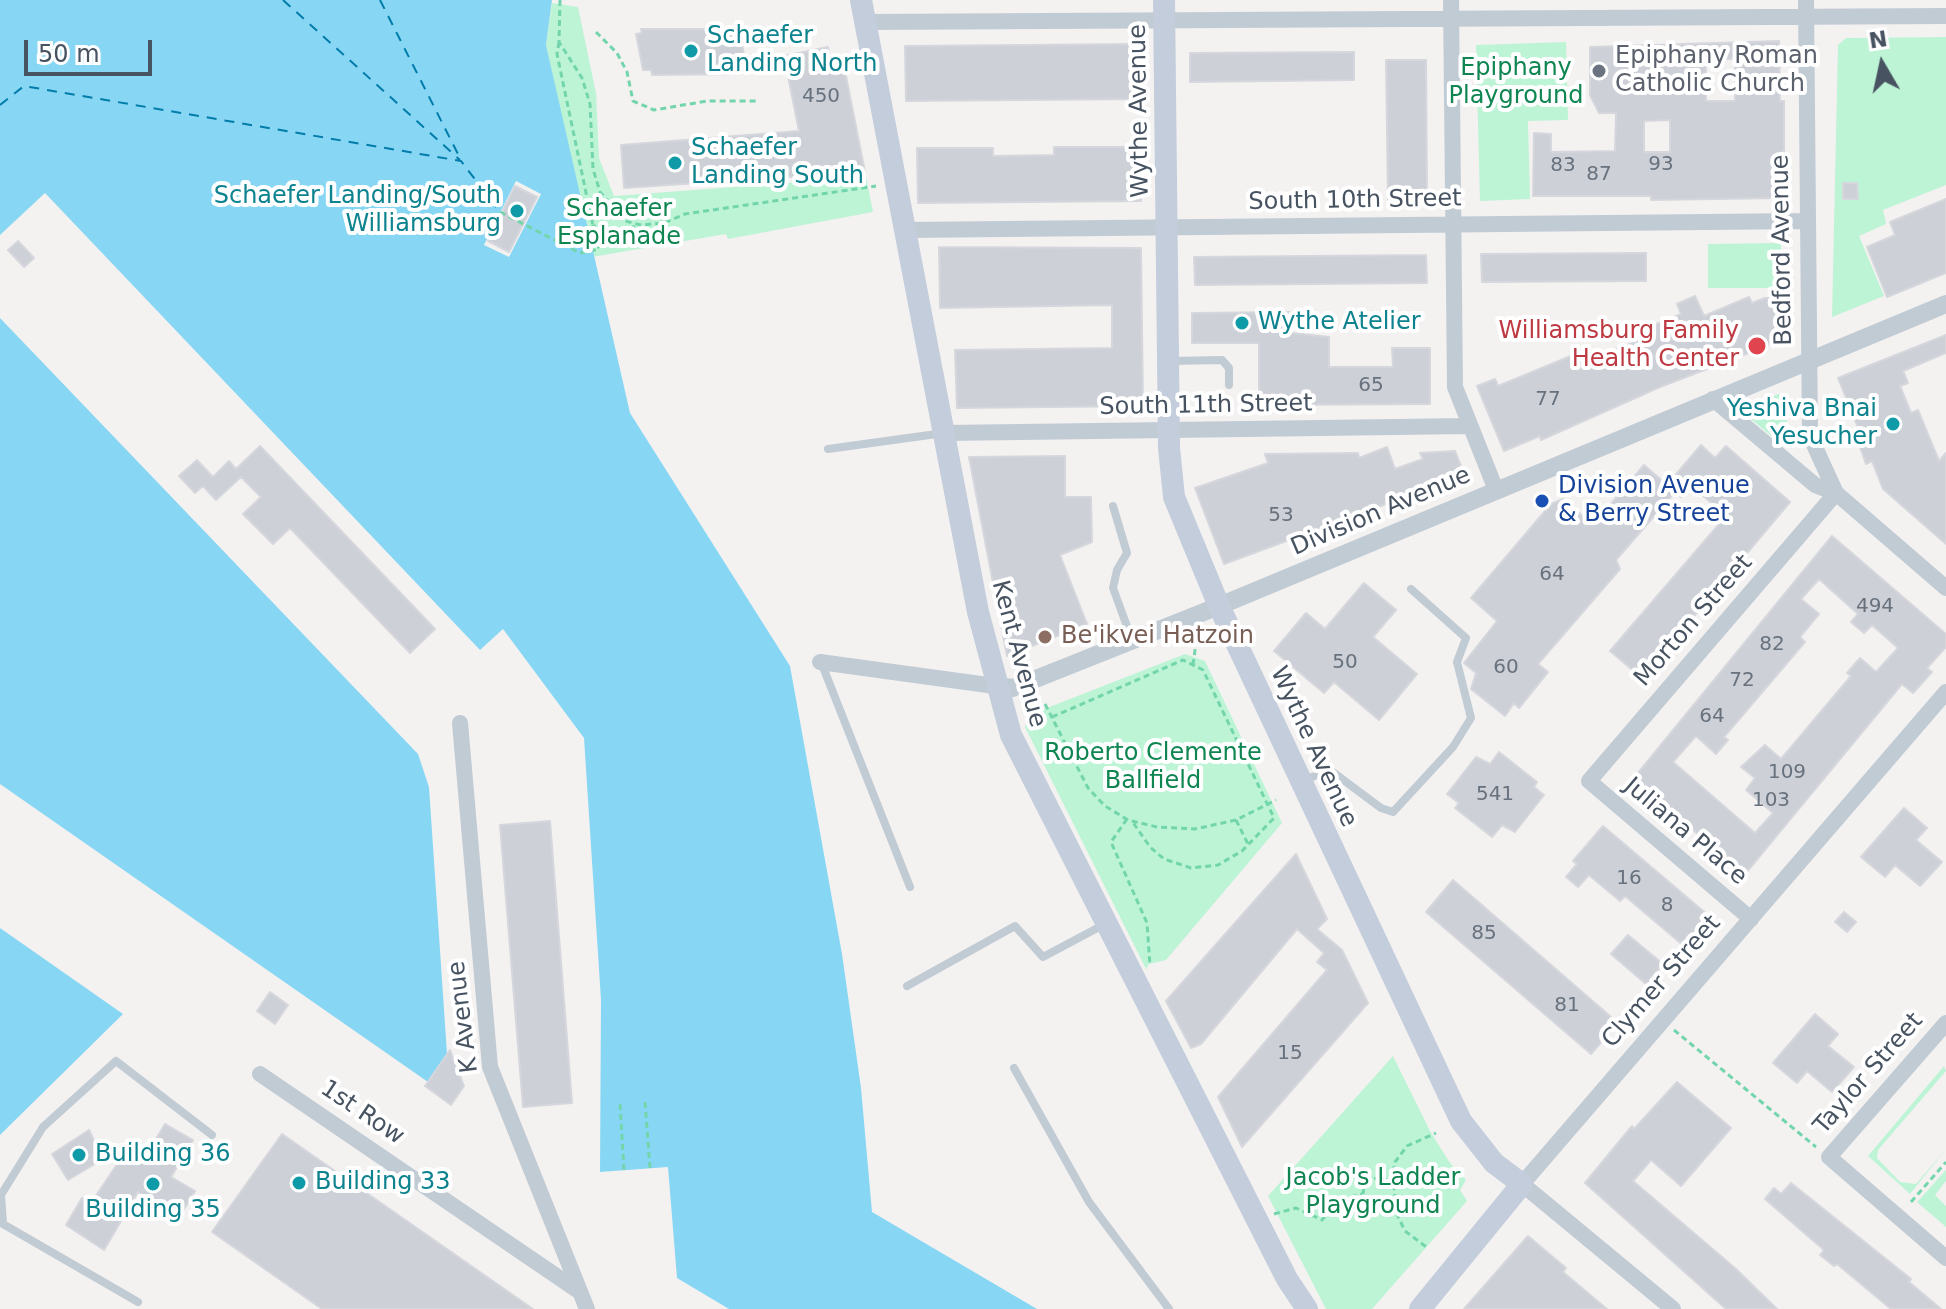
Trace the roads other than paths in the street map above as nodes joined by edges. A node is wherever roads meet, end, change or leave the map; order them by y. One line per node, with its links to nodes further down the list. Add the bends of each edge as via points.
1 (1451, 0): 6 (street)
2 (1806, 8): 5 (street); 6 (street); 7 (street, Bedford Avenue)
3 (863, 11): 4 (street); 10 (main road, Kent Avenue)
4 (1165, 11): 6 (street); 9 (main road, Wythe Avenue)
5 (1946, 16)
6 (1451, 21): 8 (street)
7 (1806, 221): 8 (street, South 10th Street); 12 (street, Bedford Avenue)
8 (1453, 224): 9 (street, South 10th Street); 16 (street, via 1455,387)
9 (1167, 227): 10 (street, South 10th Street); 13 (main road, Wythe Avenue)
10 (905, 230): 18 (main road, Kent Avenue)
11 (1946, 304): 12 (street, Division Avenue)
12 (1808, 358): 15 (street, Division Avenue); 21 (street, Bedford Avenue, via 1810,436)
13 (1168, 361): 14 (lane, via 1222,360 1229,368); 17 (main road, Wythe Avenue)
14 (1229, 385)
15 (1713, 399): 20 (street, Division Avenue); 21 (street, Bedford Avenue, via 1815,485)
16 (1469, 426): 17 (street, South 11th Street); 20 (street)
17 (1168, 431): 18 (street, South 11th Street); 25 (main road, Wythe Avenue, via 1171,487)
18 (945, 433): 19 (lane); 28 (main road, Kent Avenue)
19 (828, 449)
20 (1496, 490): 25 (street, Division Avenue)
21 (1836, 493): 23 (street, Bedford Avenue); 32 (street, Morton Street)
22 (1113, 506): 26 (lane, via 1127,553 1113,588)
23 (1946, 588)
24 (1411, 589): 31 (lane, via 1466,638 1457,662 1471,718 1453,747 1393,812 1330,770)
25 (1219, 606): 26 (street, Division Avenue); 31 (main road, Wythe Avenue)
26 (1132, 640): 28 (street, Division Avenue, via 1013,688)
27 (820, 662): 28 (street, Division Avenue); 33 (lane)
28 (995, 686): 35 (main road, Kent Avenue, via 1011,735)
29 (1946, 692): 34 (street, Clymer Street)
30 (460, 723): 43 (street, K Avenue, via 490,1067)
31 (1301, 781): 41 (main road, Wythe Avenue, via 1461,1121 1494,1163)
32 (1589, 781): 34 (street, Juliana Place)
33 (910, 887)
34 (1751, 919): 41 (street, Clymer Street)
35 (1105, 923): 36 (lane, via 1043,957 1015,926); 47 (main road, Kent Avenue)
36 (907, 986)
37 (1946, 1023): 42 (street, Taylor Street, via 1829,1157)
38 (1014, 1068): 46 (lane, via 1089,1202)
39 (260, 1074): 43 (street, 1st Row)
40 (212, 1135): 44 (lane, via 116,1061 43,1127 1,1195 3,1224)
41 (1522, 1184): 48 (main road, Clymer Street); 49 (street, Wythe Avenue)
42 (1946, 1258)
43 (577, 1290): 45 (street, 1st Row)
44 (138, 1302)
45 (587, 1309)
46 (1169, 1309)
47 (1307, 1309)
48 (1420, 1309)
49 (1673, 1309)

